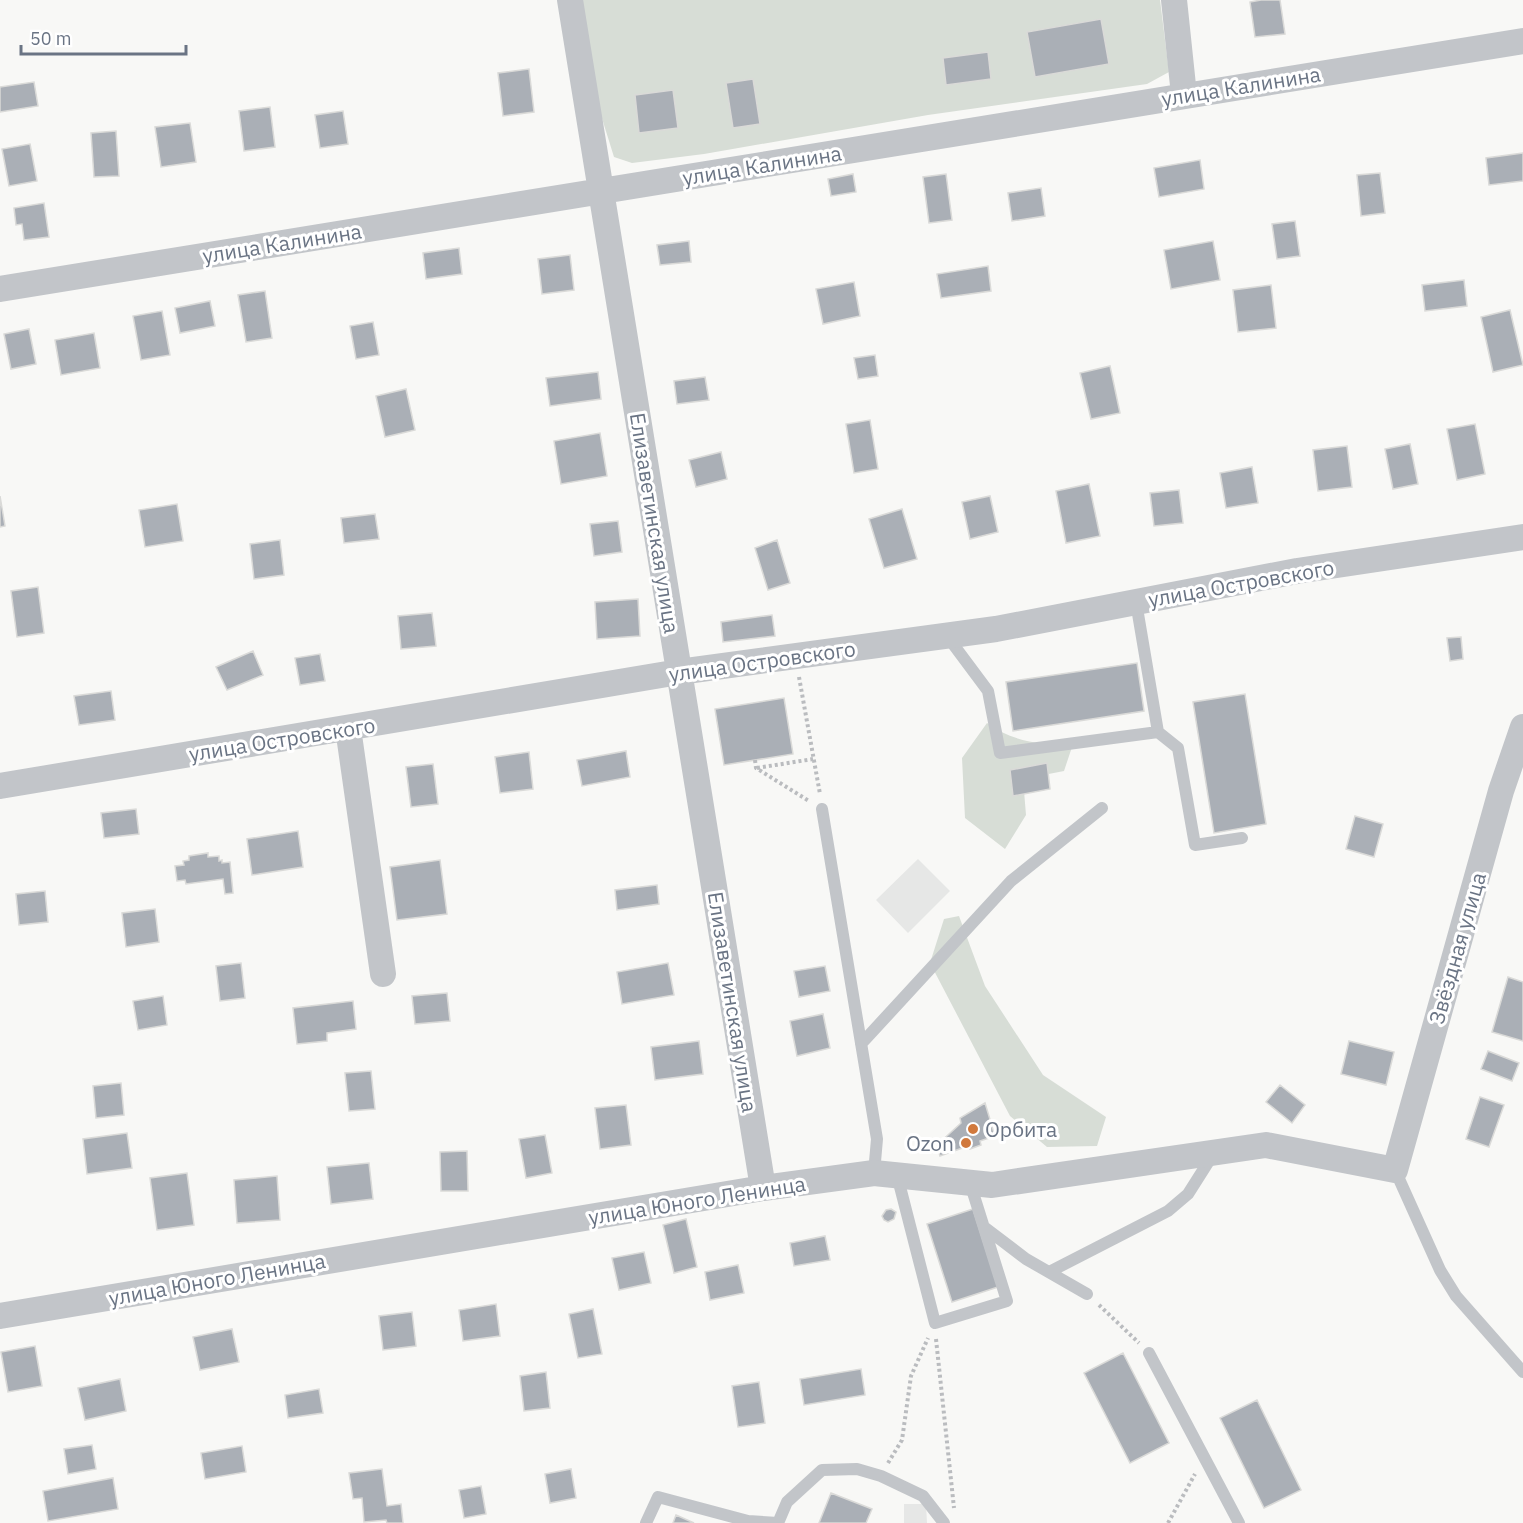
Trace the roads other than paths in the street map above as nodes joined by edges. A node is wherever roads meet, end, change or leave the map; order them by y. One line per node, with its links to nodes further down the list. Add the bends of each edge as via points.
1 (570, 0): 5 (street, Елизаветинская улица)
2 (1174, 0): 4 (street)
3 (1523, 41): 4 (street, улица Калинина)
4 (1184, 96): 5 (street, улица Калинина)
5 (601, 191): 6 (street, улица Калинина); 10 (street, Елизаветинская улица)
6 (0, 289)
7 (1523, 537): 8 (street, улица Островского, via 1297,571)
8 (1136, 602): 9 (street, улица Островского); 13 (lane)
9 (947, 636): 10 (street, улица Островского); 13 (lane, via 988,692 1000,753)
10 (679, 672): 12 (street, улица Островского); 24 (street, Елизаветинская улица)
11 (1523, 727): 21 (street, Звёздная улица, via 1497,803)
12 (348, 728): 14 (street, улица Островского); 18 (street)
13 (1158, 732): 17 (lane, via 1178,748 1195,845)
14 (0, 786)
15 (1102, 808): 19 (lane, via 1011,881)
16 (822, 809): 19 (lane)
17 (1242, 838)
18 (383, 974)
19 (861, 1044): 22 (lane)
20 (1215, 1152): 21 (street, улица Юного Ленинца, via 1266,1145); 23 (street, улица Юного Ленинца, via 992,1185); 26 (lane, via 1188,1194 1168,1211)
21 (1395, 1170): 30 (lane, via 1440,1270 1456,1296)
22 (885, 1174): 23 (street, улица Юного Ленинца); 24 (street, улица Юного Ленинца); 25 (lane, via 934,1323 1006,1301)
23 (970, 1183): 25 (lane)
24 (763, 1188): 28 (street, улица Юного Ленинца)
25 (984, 1227): 26 (lane)
26 (1049, 1272): 27 (lane)
27 (1087, 1294)
28 (0, 1316)
29 (1149, 1353): 33 (lane)
30 (1523, 1372)
31 (646, 1523): 32 (lane, via 658,1497 748,1521 778,1523 787,1502 822,1470 857,1469 922,1496)
32 (944, 1523)
33 (1239, 1523)

